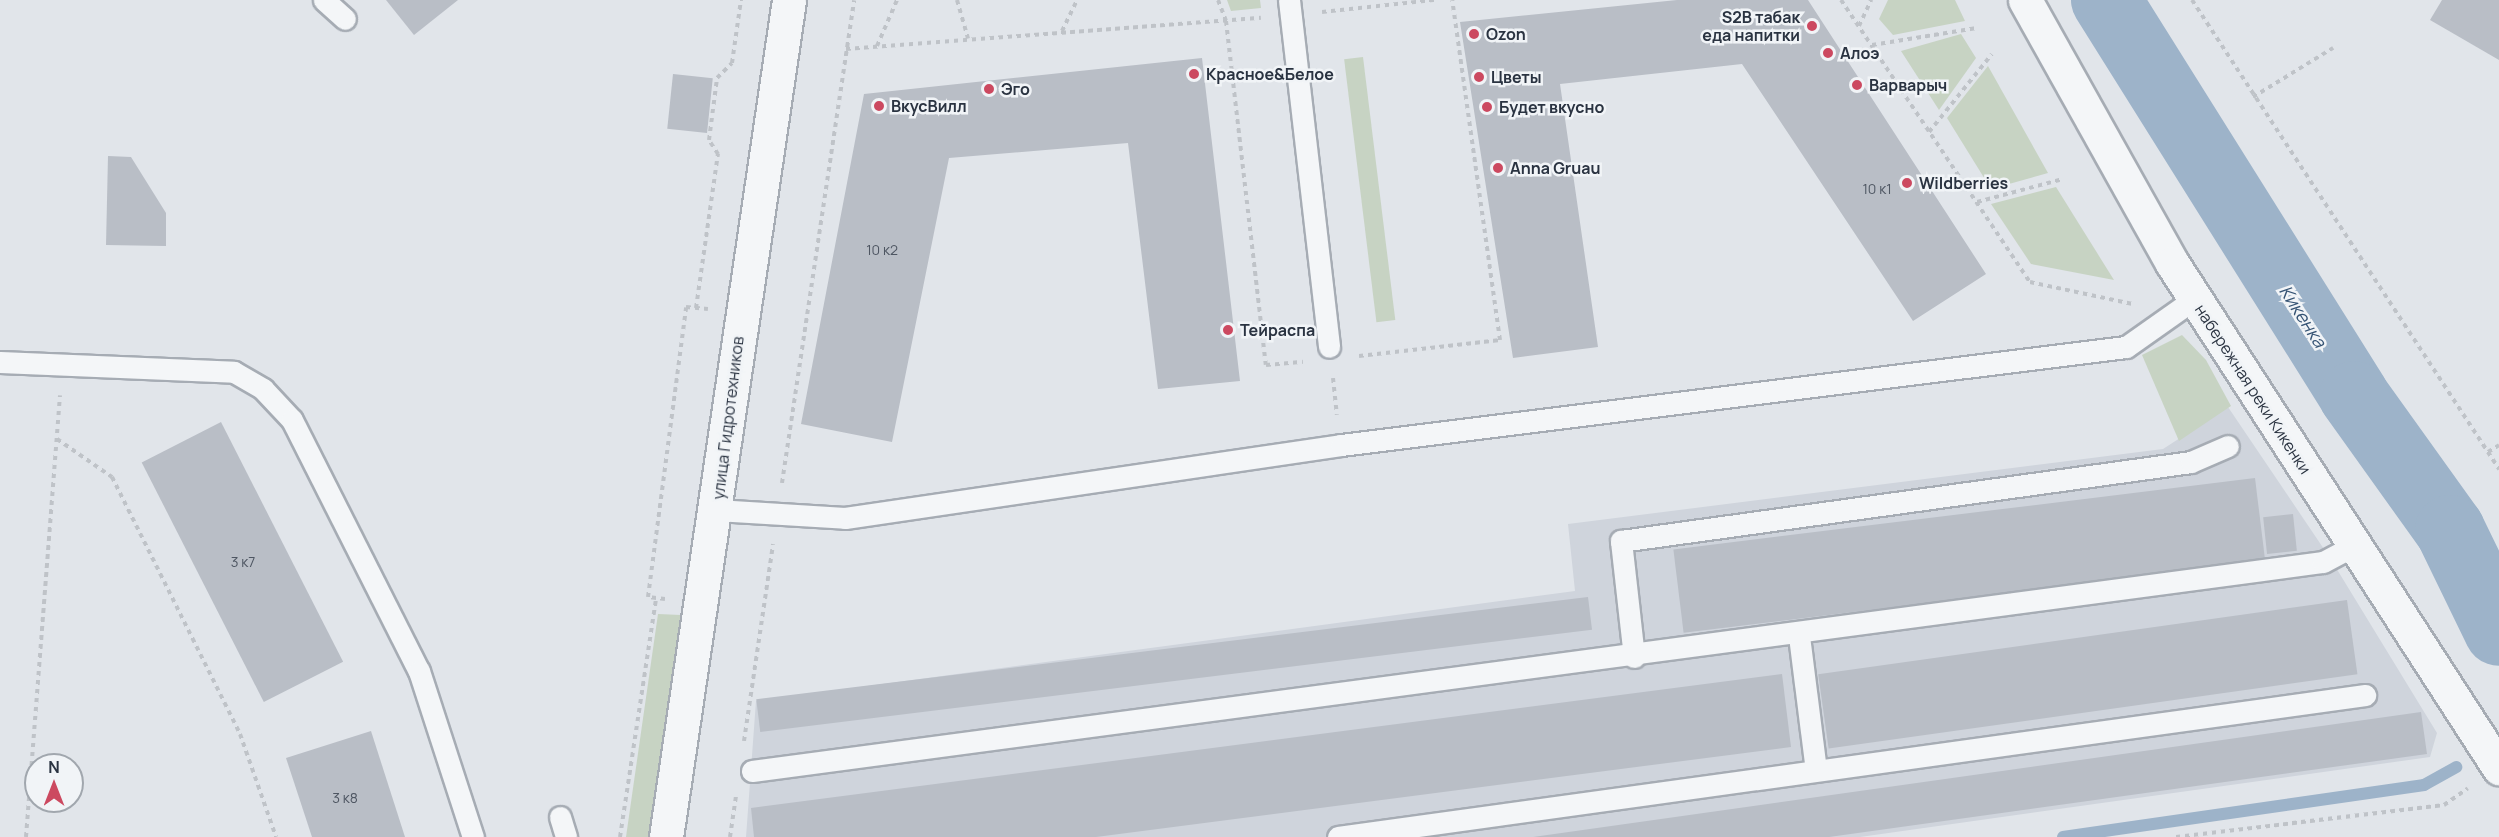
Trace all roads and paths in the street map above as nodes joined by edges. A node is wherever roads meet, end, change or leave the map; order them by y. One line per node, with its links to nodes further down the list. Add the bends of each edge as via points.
1 (324, 0): 16 (lane)
2 (741, 0): 57 (path, via 732,63 717,78 709,140 718,154 696,308 686,307 648,597 656,598)
3 (789, 0): 43 (street, улица Гидротехников)
4 (854, 0): 25 (path)
5 (897, 0): 23 (path)
6 (957, 0): 21 (path)
7 (1077, 0): 20 (path)
8 (1218, 0): 17 (path)
9 (1436, 0): 15 (path)
10 (1452, 0): 33 (path, via 1500,340)
11 (1841, 0): 18 (path)
12 (1871, 0): 18 (path)
13 (2025, 0): 31 (street, набережная реки Кикенки, via 2117,172)
14 (2192, 0): 27 (path)
15 (1290, 8): 17 (path); 33 (lane)
16 (345, 19)
17 (1226, 21): 20 (path); 33 (path, via 1266,365)
18 (1858, 26): 22 (path)
19 (1977, 27): 22 (path)
20 (1062, 32): 21 (path)
21 (968, 38): 23 (path)
22 (1872, 45): 28 (path)
23 (877, 47): 25 (path)
24 (2333, 48): 27 (path)
25 (846, 49): 42 (path)
26 (1992, 54): 28 (path)
27 (2253, 97): 40 (path)
28 (1929, 132): 30 (path)
29 (2063, 179): 30 (path)
30 (1977, 202): 32 (path, via 2030,282)
31 (2194, 298): 43 (lane, via 2126,346 1341,445 845,518); 45 (street, набережная реки Кикенки)
32 (2140, 306)
33 (1330, 353): 36 (path)
34 (0, 362): 56 (lane, via 234,372 263,389 292,420 419,671)
35 (61, 387): 37 (path)
36 (1338, 424)
37 (57, 439): 54 (path); 55 (path, via 112,477 240,734)
38 (2499, 445): 40 (path)
39 (2228, 446): 47 (lane, via 2191,462 1621,541)
40 (2488, 452): 41 (path)
41 (2499, 469)
42 (782, 486)
43 (716, 510): 58 (street, улица Гидротехников)
44 (774, 535): 49 (path)
45 (2355, 545): 46 (lane, via 2323,562); 52 (street, набережная реки Кикенки)
46 (1799, 636): 47 (lane); 50 (lane)
47 (1634, 657): 51 (lane)
48 (2365, 694): 50 (lane)
49 (744, 744)
50 (1816, 770): 60 (lane)
51 (752, 771)
52 (2489, 774): 61 (path, via 2444,805)
53 (737, 790): 59 (path)
54 (26, 837)
55 (276, 837)
56 (473, 837)
57 (620, 837)
58 (666, 837)
59 (730, 837)
60 (1338, 837)
61 (2176, 837)

